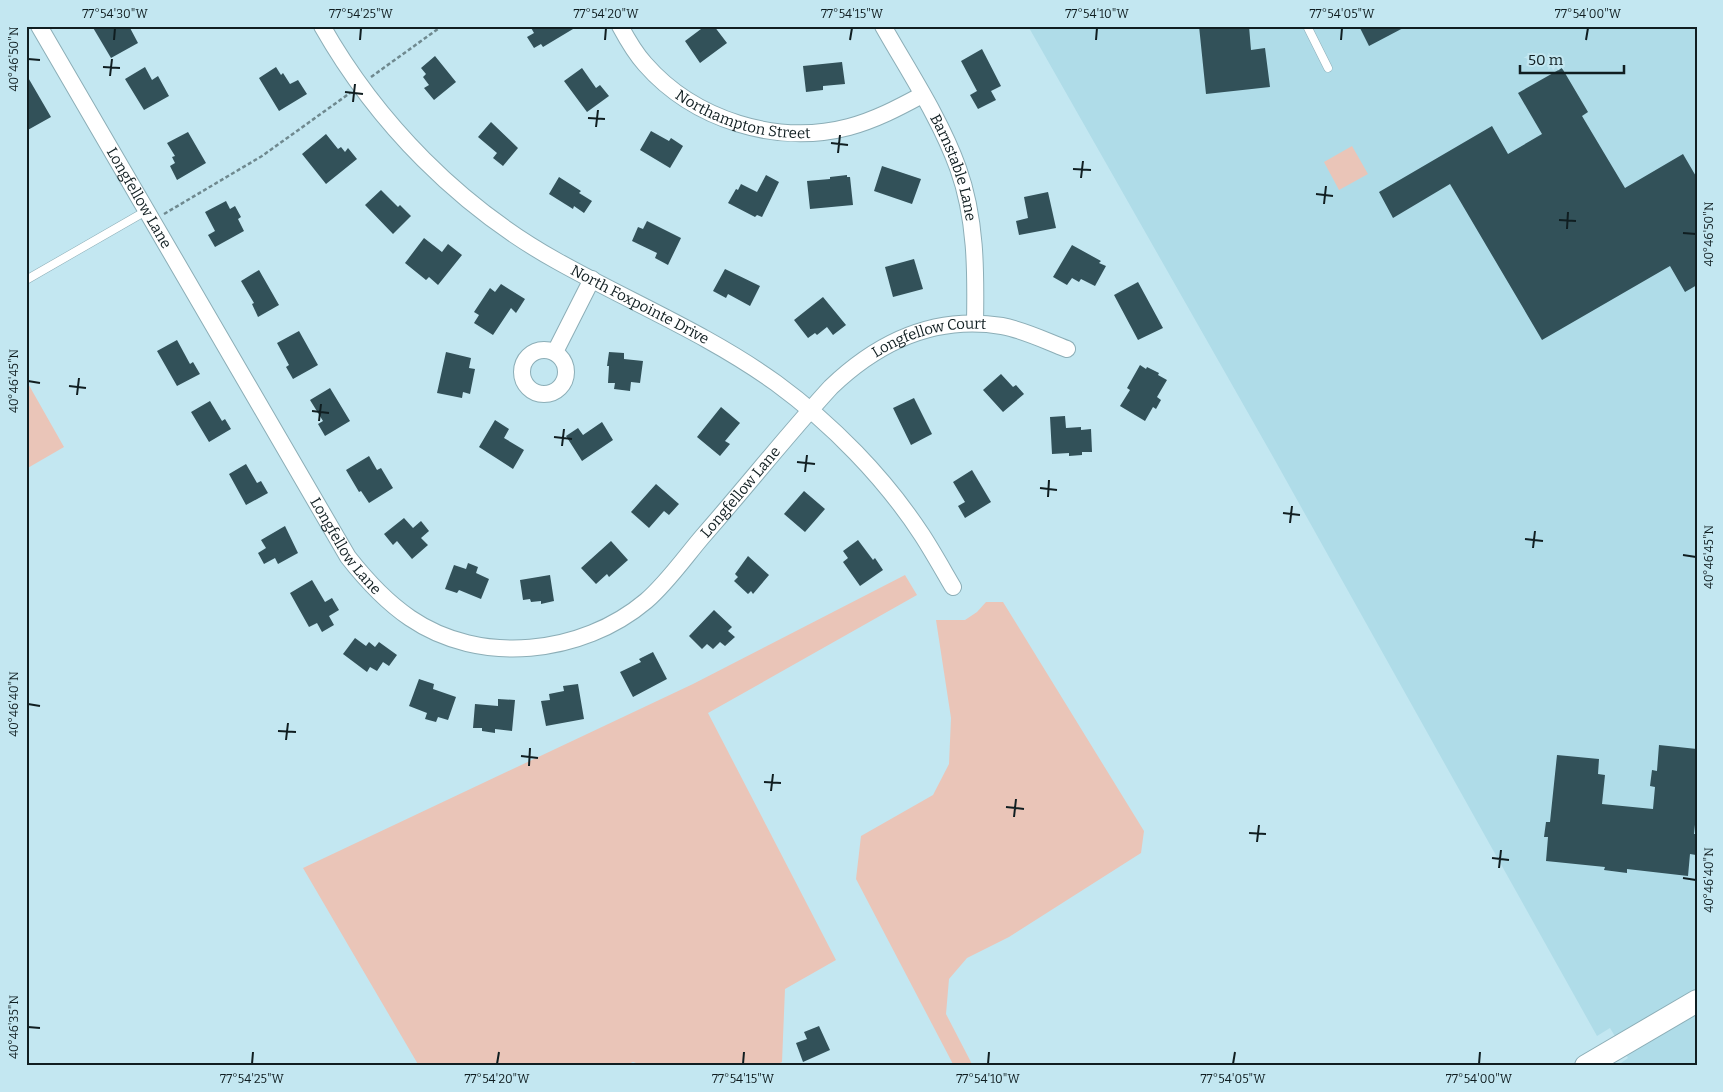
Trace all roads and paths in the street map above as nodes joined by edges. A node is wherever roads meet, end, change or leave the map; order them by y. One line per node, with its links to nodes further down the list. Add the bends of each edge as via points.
1 (39, 26): 11 (street, Longfellow Lane)
2 (322, 26): 12 (street, North Foxpointe Drive, via 374,105 434,170 521,239)
3 (442, 26): 8 (path)
4 (620, 26): 10 (street, Northampton Street, via 631,46 663,82 706,110 733,123 758,129 816,132 848,127 874,119)
5 (882, 26): 10 (street, Barnstable Lane)
6 (1308, 26): 7 (lane)
7 (1328, 68)
8 (368, 80)
9 (353, 91): 11 (path, via 262,156)
10 (922, 95): 14 (street, Barnstable Lane, via 958,169 969,209 975,252)
11 (148, 216): 13 (lane); 17 (street, Longfellow Lane, via 348,558 386,600 411,618 438,633 472,644 502,648 539,647 572,640 596,631 646,601)
12 (592, 279): 16 (street); 17 (street, North Foxpointe Drive, via 743,360)
13 (26, 280)
14 (974, 323): 15 (street, Longfellow Court, via 1003,326); 17 (street, Longfellow Court, via 941,326 881,348 851,368)
15 (1067, 349)
16 (555, 352)
17 (810, 410): 18 (street, North Foxpointe Drive, via 860,458 889,492 921,534)
18 (953, 587)
19 (1697, 1001): 20 (street)
20 (1586, 1066)

